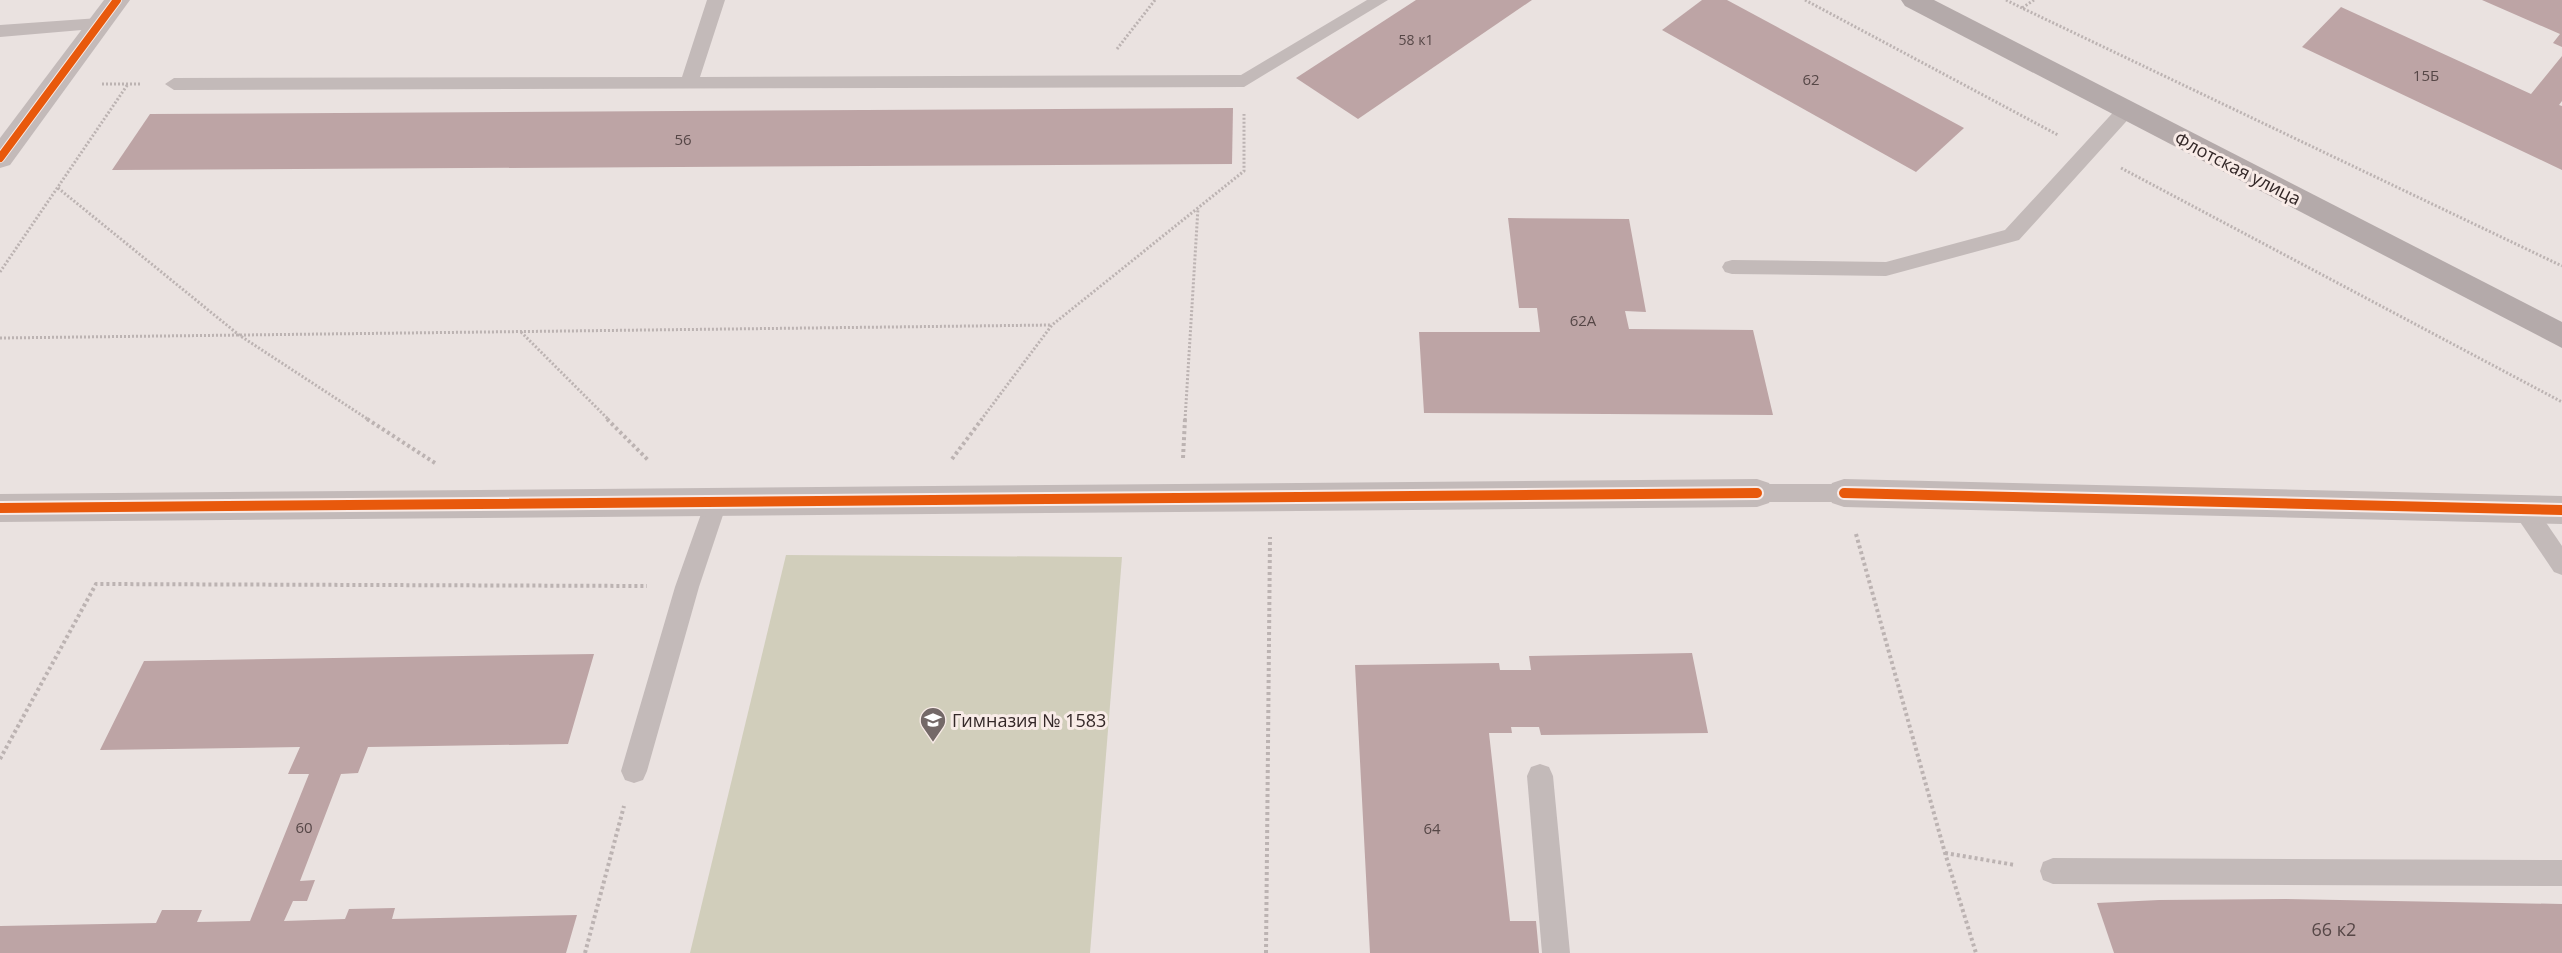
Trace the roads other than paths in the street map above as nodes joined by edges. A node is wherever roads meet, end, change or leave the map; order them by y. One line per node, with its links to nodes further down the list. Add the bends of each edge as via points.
1 (117, 0): 5 (street)
2 (716, 0): 7 (lane)
3 (1379, 0): 7 (lane, via 1244,81)
4 (1914, 0): 9 (main road, Флотская улица)
5 (99, 24): 6 (lane); 10 (street)
6 (0, 31)
7 (689, 82): 8 (lane)
8 (174, 84)
9 (2126, 110): 11 (lane, via 2012,235 1886,269); 12 (main road, Флотская улица)
10 (0, 158)
11 (1732, 267)
12 (2562, 336)
13 (1757, 492): 14 (lane); 15 (street)
14 (1844, 493): 17 (street)
15 (703, 500): 16 (street); 20 (lane, via 687,587)
16 (0, 508)
17 (2524, 509): 18 (street); 19 (lane)
18 (2562, 510)
19 (2562, 565)
20 (634, 771)
21 (1540, 776): 24 (lane)
22 (2053, 871): 23 (lane)
23 (2562, 873)
24 (1556, 953)

